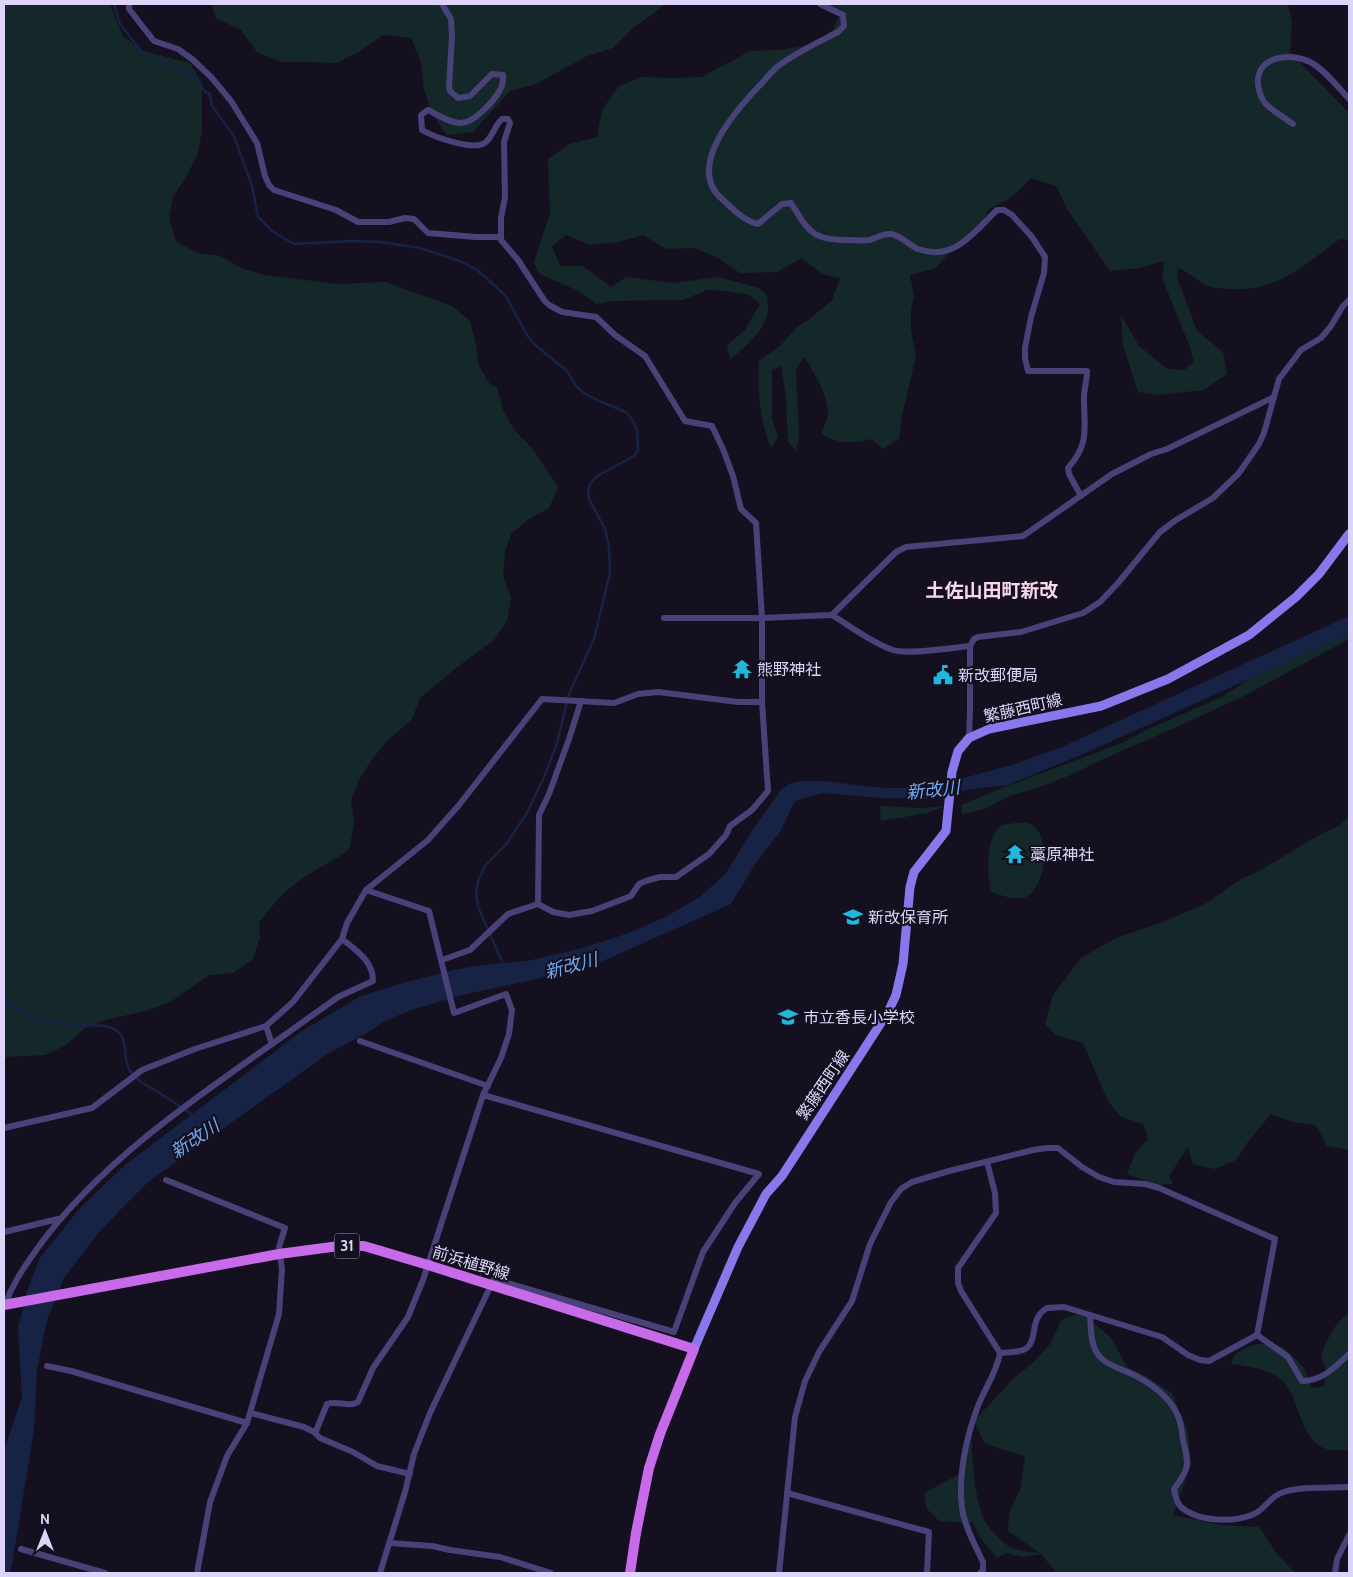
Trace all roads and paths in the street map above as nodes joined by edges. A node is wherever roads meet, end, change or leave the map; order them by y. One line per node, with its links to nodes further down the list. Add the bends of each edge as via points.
1 (129, 4): 6 (street, via 129,9 154,41 178,49 192,59 231,101 256,143 265,176 274,190 336,210 358,222 389,222 405,218 414,219 428,233)
2 (442, 4): 6 (street, via 451,19 450,91 458,98 470,96 492,74 503,75 503,84 472,119 462,123 428,110 420,116 422,130 433,136 480,146 488,141 502,119 508,119 510,123 504,142)
3 (820, 4): 9 (street, via 843,15 844,26 780,64 733,115 709,163 712,187 750,223 758,224 782,204 791,203 817,237 866,240 894,234 911,246 941,253 956,248 997,210 1012,215 1045,257 1025,348 1028,371 1087,371 1084,396 1086,435 1083,446 1068,468)
4 (1349, 99): 5 (street, via 1311,62 1274,58 1261,70 1259,92 1264,102)
5 (1293, 124)
6 (501, 237): 13 (street, via 549,305 562,312 596,318 645,356 685,421 712,426 730,467 741,509 756,523)
7 (1349, 300): 8 (street, via 1321,338 1301,350 1290,363 1279,379)
8 (1274, 397): 9 (street, via 1112,474); 14 (street, via 1259,444 1238,473 1213,498 1160,532 1100,602 1082,613 1021,632 978,637)
9 (1081, 496): 11 (street, via 1023,536 906,547 896,552)
10 (1349, 534): 17 (main road, 繁藤西町線, via 1296,597 1249,634 1168,680 1101,706 989,729)
11 (832, 614): 13 (street); 14 (street, via 893,650 904,652)
12 (664, 618): 13 (street)
13 (762, 618): 16 (street)
14 (970, 646): 17 (street)
15 (582, 701): 16 (street, via 614,703 638,694 658,692); 18 (street, via 542,699 428,840); 19 (street, via 538,815)
16 (762, 702): 19 (street, via 768,791 752,810 730,826 709,854 676,877 646,880 631,896 592,910 569,914 553,912)
17 (969, 738): 38 (main road, 繁藤西町線, via 958,751 952,772 946,831 914,872 896,995 782,1176 766,1194 738,1247)
18 (366, 890): 20 (street, via 347,923); 21 (street, via 429,911)
19 (538, 904): 21 (street, via 508,914 470,950)
20 (342, 939): 22 (street, via 293,1002); 24 (street, via 364,956 373,973 373,981 338,997)
21 (442, 960): 25 (street, via 454,1013 506,994 512,1010 509,1034)
22 (266, 1026): 24 (street); 27 (street, via 142,1070 92,1108)
23 (360, 1041): 25 (street)
24 (272, 1044): 30 (street, via 149,1134)
25 (488, 1086): 26 (street)
26 (484, 1095): 33 (street); 34 (street, via 759,1174 735,1203 703,1252 674,1332 494,1279)
27 (4, 1128)
28 (987, 1162): 37 (street, via 1033,1150 1058,1148 1100,1177 1159,1188 1275,1239); 39 (street, via 996,1213 958,1268 958,1283); 47 (street, via 912,1182 901,1189 891,1202 870,1244 852,1301 819,1352 805,1381 794,1417)
29 (166, 1180): 32 (street, via 285,1228)
30 (58, 1220): 31 (street); 35 (street, via 12,1285)
31 (4, 1232)
32 (279, 1254): 33 (main road, 前浜植野線 / 31, via 364,1246); 35 (main road, 前浜植野線 / 31); 42 (street, via 282,1269 279,1314)
33 (428, 1265): 34 (main road, 前浜植野線 / 31); 44 (street, via 408,1317 373,1368 358,1402 354,1405 327,1404)
34 (491, 1285): 38 (main road, 前浜植野線 / 31); 45 (street, via 430,1413)
35 (7, 1304)
36 (1090, 1315): 37 (street, via 1162,1337 1200,1360 1209,1361); 39 (street, via 1064,1307 1047,1308 1037,1318 1028,1348); 46 (street, via 1092,1345 1100,1357 1154,1387 1178,1415 1187,1456 1186,1472 1174,1489 1180,1506 1191,1513 1218,1520 1238,1520 1256,1513 1280,1493)
37 (1257, 1335): 40 (street, via 1288,1357 1302,1381 1311,1381 1332,1370)
38 (694, 1349): 55 (main road, via 649,1468)
39 (1000, 1353): 58 (street, via 970,1431 962,1472 962,1509 983,1562)
40 (1349, 1354)
41 (47, 1366): 43 (street)
42 (251, 1414): 43 (street); 44 (street)
43 (247, 1423): 52 (street, via 216,1483)
44 (314, 1432): 45 (street, via 377,1466)
45 (410, 1474): 49 (street)
46 (1349, 1487)
47 (788, 1493): 56 (street); 57 (street, via 928,1532)
48 (1349, 1535): 59 (street, via 1337,1559)
49 (389, 1543): 53 (street); 54 (street, via 500,1557)
50 (21, 1549): 51 (street)
51 (106, 1573)
52 (197, 1573)
53 (380, 1573)
54 (551, 1573)
55 (630, 1573)
56 (779, 1573)
57 (927, 1573)
58 (980, 1573)
59 (1335, 1573)

